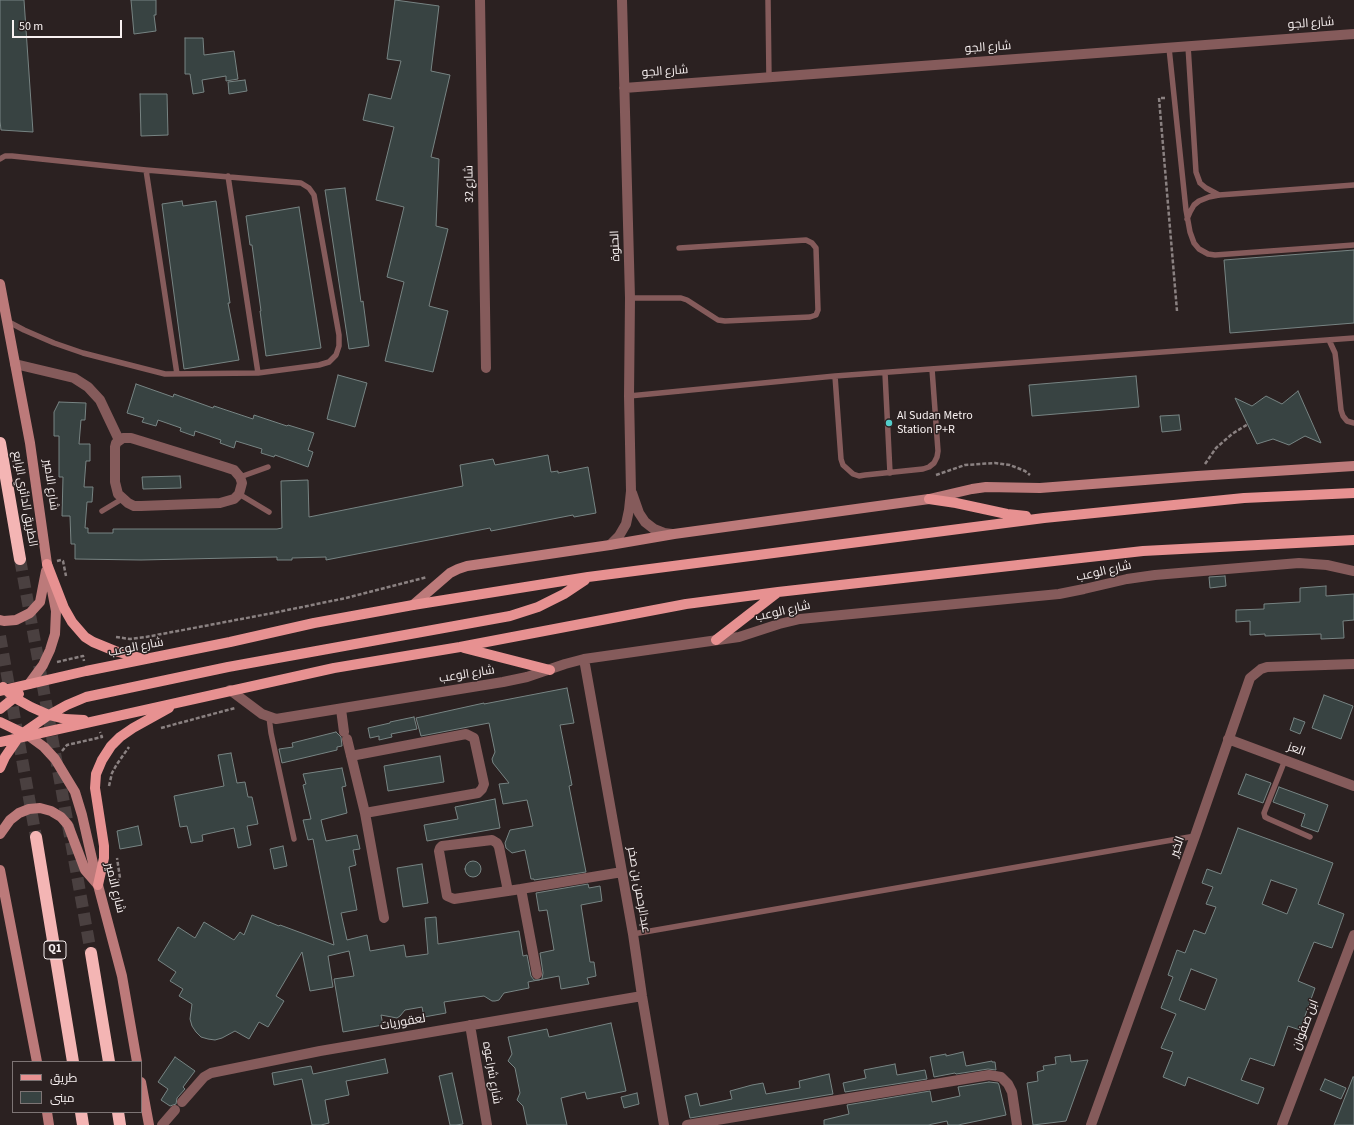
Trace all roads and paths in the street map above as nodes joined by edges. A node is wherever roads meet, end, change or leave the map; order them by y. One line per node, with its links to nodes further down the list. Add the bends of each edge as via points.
1 (480, 0): 25 (street, شارع 32)
2 (622, 0): 8 (street, الحنوة)
3 (768, 0): 7 (lane)
4 (1354, 34): 5 (street, شارع الجو)
5 (1188, 46): 6 (street, شارع الجو); 14 (lane, via 1196,172 1200,183)
6 (1169, 48): 7 (street, شارع الجو); 9 (lane)
7 (769, 78): 8 (street, شارع الجو)
8 (624, 88): 19 (street, الحنوة)
9 (1174, 97): 15 (lane); 20 (path, via 1159,98)
10 (0, 159): 11 (lane, via 12,156)
11 (146, 170): 12 (lane); 29 (lane)
12 (228, 176): 27 (lane); 27 (lane, via 300,183 309,188 314,195 339,334 336,355 329,362 319,366)
13 (1354, 185): 14 (lane)
14 (1219, 195): 15 (lane, via 1199,201)
15 (1187, 220): 16 (lane, via 1194,243 1208,254)
16 (1354, 245)
17 (679, 248): 19 (lane, via 806,240 816,248 816,315 725,321 718,320 682,298)
18 (0, 284): 21 (main road, شارع الامير)
19 (630, 298): 31 (street, الحنوة)
20 (1177, 311)
21 (6, 320): 24 (main road, شارع الامير); 29 (lane, via 39,337 83,353 165,374)
22 (1354, 338): 23 (lane)
23 (1329, 340): 26 (lane); 32 (lane, via 1335,354 1341,410 1347,421)
24 (15, 364): 34 (street, via 74,378 88,387 100,400); 57 (main road, شارع الامير, via 30,443)
25 (486, 368)
26 (932, 369): 28 (lane); 38 (lane, via 938,451 934,463)
27 (258, 373): 29 (lane)
28 (885, 373): 30 (lane); 39 (lane)
29 (177, 374)
30 (835, 376): 31 (lane); 39 (lane, via 843,465 859,476)
31 (629, 396): 43 (street, الحنوة)
32 (1354, 423)
33 (1248, 424): 40 (path, via 1216,448)
34 (119, 440): 41 (street, via 131,438 234,470); 46 (street, via 114,451 115,482)
35 (0, 443): 56 (highway, الطريق الدائري الرابع)
36 (1354, 466): 40 (main road)
37 (268, 467): 41 (lane)
38 (922, 470): 39 (lane); 42 (path, via 925,474 933,476 965,465 1010,465 1024,471)
39 (890, 473)
40 (1197, 476): 42 (main road)
41 (240, 477): 45 (street, via 242,483)
42 (1040, 488): 47 (main road, via 986,487)
43 (632, 491): 51 (street, الحنوة, via 639,513 645,522 654,529); 54 (street, الحنوة, via 626,524)
44 (1354, 493): 50 (main road, شارع الوعب, via 1244,498)
45 (239, 494): 46 (street, via 234,499 220,503 134,506); 49 (lane)
46 (122, 499): 48 (lane)
47 (929, 500): 50 (main road, via 943,500 1007,514); 51 (main road)
48 (102, 511)
49 (269, 512)
50 (1044, 518): 61 (main road, شارع الوعب)
51 (674, 534): 54 (main road)
52 (1354, 540): 53 (main road, شارع الوعب)
53 (1326, 542): 55 (main road); 62 (main road, شارع الوعب, via 1143,551)
54 (610, 545): 63 (main road, via 467,566 450,573)
55 (1354, 546)
56 (20, 559)
57 (47, 564): 60 (path, via 63,561); 64 (main road, via 40,602 30,613 16,620); 69 (main road, via 64,608 84,637 115,651); 72 (main road, شارع الامير, via 56,612 55,634 43,665)
58 (1354, 571): 66 (street, شارع الوعب, via 1327,565 1298,563 1140,577 1059,594 800,619 739,637)
59 (430, 576): 65 (path, via 346,598 266,614 146,637)
60 (66, 577)
61 (588, 577): 63 (main road, شارع الوعب); 80 (main road, via 564,594 538,607 510,616 228,667 107,692 67,705)
62 (778, 592): 66 (main road); 67 (main road, شارع الوعب, via 686,604)
63 (413, 605): 69 (main road, شارع الوعب, via 314,623)
64 (0, 620)
65 (115, 637)
66 (716, 640): 68 (street, شارع الوعب)
67 (460, 647): 71 (main road); 74 (main road, شارع الوعب, via 334,668)
68 (584, 659): 71 (street, شارع الوعب); 103 (street, عبدالرحمن بن صخر)
69 (146, 660): 72 (main road, شارع الوعب)
70 (1354, 664): 86 (street, الخير, via 1261,669 1250,678)
71 (550, 670): 79 (street, شارع الوعب, via 503,682)
72 (29, 684): 73 (main road, شارع الوعب); 75 (main road)
73 (2, 688): 75 (main road)
74 (230, 690): 76 (main road, شارع الوعب); 77 (street)
75 (15, 698): 78 (main road); 80 (main road)
76 (179, 702): 82 (main road, شارع الوعب); 104 (main road, via 120,737 102,760 96,774 95,788 104,846)
77 (248, 704): 81 (street); 84 (path)
78 (0, 709)
79 (341, 709): 81 (street, شارع الوعب, via 276,719); 89 (street)
80 (49, 715): 82 (main road, via 65,719); 85 (main road, via 36,722)
81 (269, 717): 100 (lane)
82 (100, 720): 85 (main road, شارع الوعب); 90 (path, via 102,737 67,745)
83 (0, 722): 85 (main road)
84 (156, 729)
85 (23, 736): 87 (main road, شارع الوعب); 90 (main road, شارع الامير, via 44,747); 92 (main road, via 5,757)
86 (1228, 739): 91 (street, العز); 97 (street, الخير)
87 (0, 742)
88 (133, 744): 94 (path, via 116,764)
89 (351, 756): 95 (street); 95 (street, via 466,734 474,738 484,784 478,793)
90 (55, 758): 104 (main road, شارع الامير, via 77,798)
91 (1285, 760): 93 (street, العز); 99 (lane, via 1264,812 1265,817)
92 (0, 768)
93 (1354, 786)
94 (108, 792)
95 (365, 814): 107 (street)
96 (0, 834): 104 (main road, via 10,820 30,809 40,808 61,816 68,825 85,870)
97 (1195, 836): 108 (lane); 133 (street, الخير)
98 (36, 837): 115 (highway, Q1)
99 (1310, 837)
100 (294, 839)
101 (116, 853): 104 (path, via 120,878 118,881)
102 (0, 870): 114 (main road)
103 (622, 872): 105 (street); 108 (street, عبدالرحمن بن صخر)
104 (98, 885): 117 (main road, شارع الامير, via 122,976)
105 (522, 889): 106 (street); 111 (street)
106 (508, 891): 106 (street, via 454,899 447,896 440,848 492,840 497,842)
107 (384, 918)
108 (633, 934): 112 (street, عبدالرحمن بن صخر)
109 (1354, 935): 134 (street, ابن صفوان)
110 (91, 953): 116 (highway)
111 (537, 974)
112 (642, 996): 113 (street, لعقوريات); 130 (street, عبدالرحمن بن صخر)
113 (470, 1025): 119 (street, لعقوريات, via 211,1073 204,1077); 129 (street, شارع شراعوه)
114 (37, 1061)
115 (73, 1061)
116 (110, 1061)
117 (138, 1061)
118 (142, 1087): 127 (main road)
119 (182, 1102)
120 (175, 1110): 128 (street)
121 (47, 1113): 124 (main road)
122 (81, 1113): 125 (highway)
123 (118, 1113): 126 (highway)
124 (50, 1125)
125 (84, 1125)
126 (120, 1125)
127 (149, 1125)
128 (162, 1125)
129 (487, 1125)
130 (664, 1125)
131 (688, 1125): 132 (street, via 989,1075 1001,1077 1008,1084 1012,1092)
132 (1017, 1125)
133 (1091, 1125)
134 (1282, 1125)

